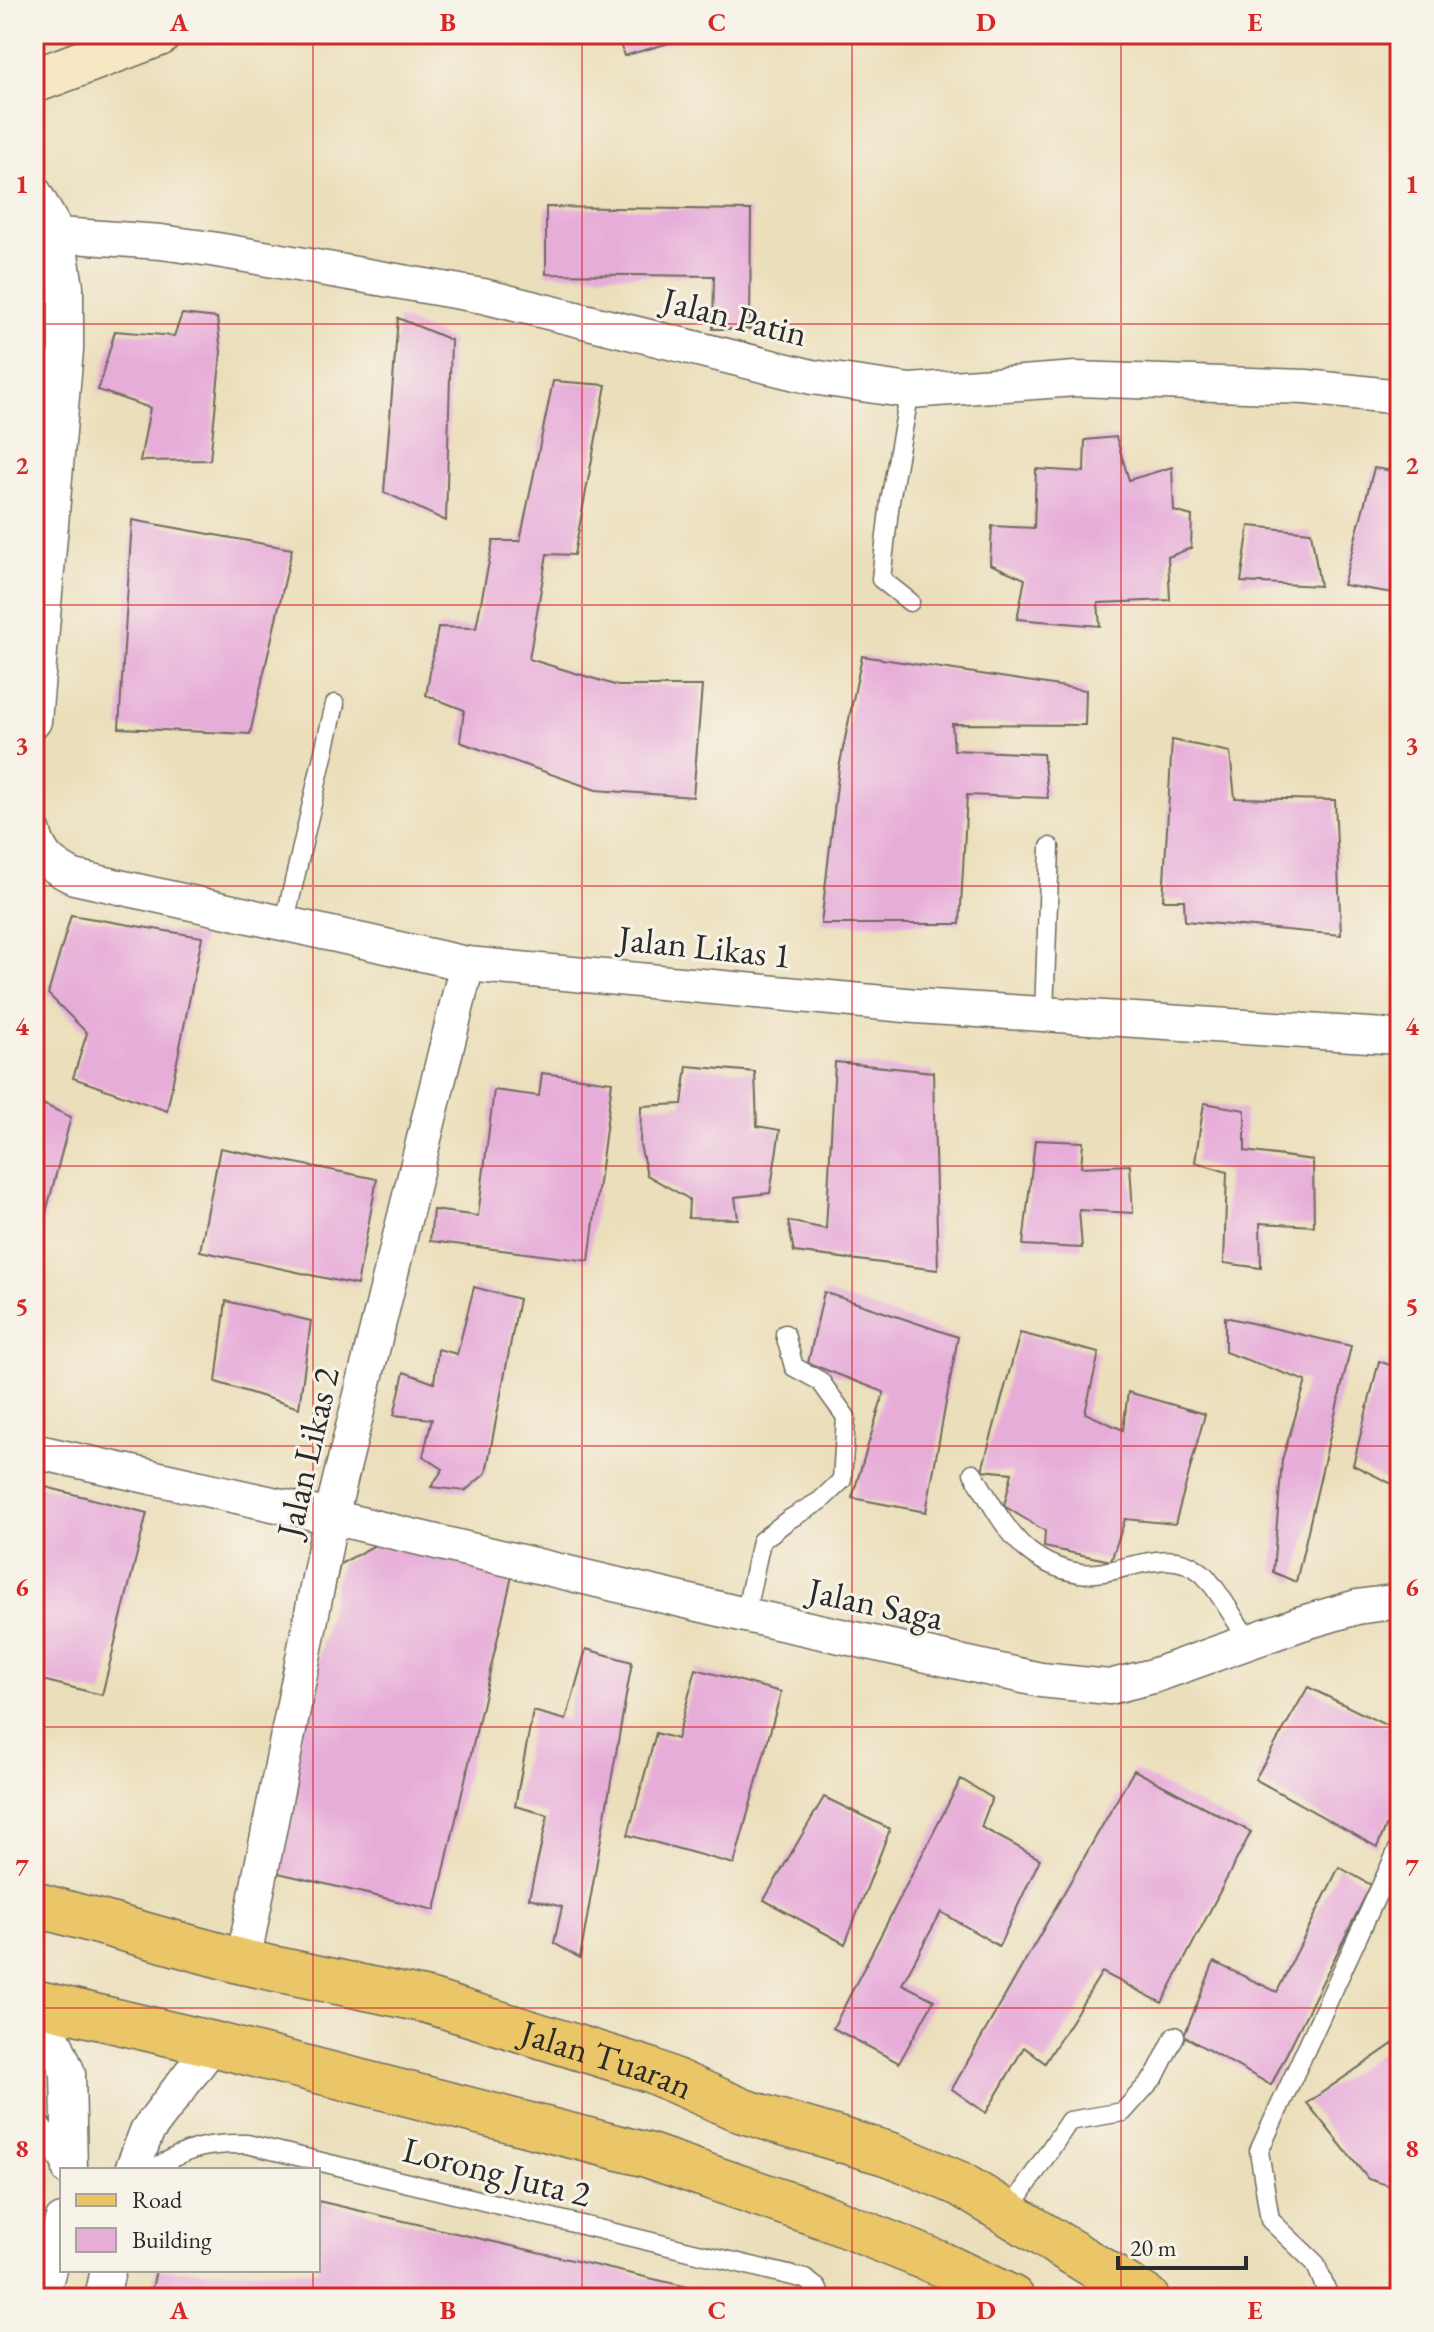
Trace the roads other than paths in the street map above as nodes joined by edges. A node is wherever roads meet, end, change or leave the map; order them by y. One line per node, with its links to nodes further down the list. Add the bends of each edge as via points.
1 (159, 34): 2 (main road)
2 (34, 81)
3 (34, 192): 4 (street)
4 (58, 235): 5 (street, Jalan Patin, via 199,248 467,293 798,374); 9 (street, via 66,287 66,350)
5 (910, 391): 6 (street, Jalan Patin, via 1076,379 1306,387); 7 (lane, via 881,579)
6 (1400, 397)
7 (910, 602)
8 (335, 704): 12 (lane)
9 (34, 721)
10 (34, 833): 12 (street, Jalan Likas 1, via 37,848 51,866 74,877)
11 (1050, 847): 14 (lane)
12 (284, 925): 13 (street, Jalan Likas 1)
13 (467, 964): 14 (street, Jalan Likas 1); 19 (street, Jalan Likas 2)
14 (1044, 1013): 15 (street, Jalan Likas 1)
15 (1400, 1037)
16 (785, 1334): 21 (lane, via 794,1367 820,1381 846,1417 842,1480 761,1541)
17 (34, 1451): 19 (street, Jalan Saga)
18 (973, 1473): 22 (lane, via 1024,1548 1054,1567 1082,1574 1158,1560 1184,1563 1203,1575)
19 (331, 1517): 21 (street, Jalan Saga); 25 (street, Jalan Likas 2)
20 (1400, 1601): 22 (street, Jalan Saga, via 1357,1607)
21 (745, 1615): 22 (street, Jalan Saga, via 1041,1680 1109,1687)
22 (1248, 1640)
23 (1400, 1845): 42 (lane, via 1259,2151 1270,2220 1315,2263)
24 (34, 1904): 25 (main road, Jalan Tuaran)
25 (243, 1962): 34 (main road, Jalan Tuaran, via 428,2001 650,2070 743,2111 892,2155 960,2184)
26 (36, 2003): 28 (main road); 31 (street, via 68,2073)
27 (1175, 2036): 34 (lane, via 1155,2076 1123,2112 1069,2121)
28 (213, 2044): 32 (street, via 147,2131); 40 (main road, via 647,2155 825,2217)
29 (34, 2116): 30 (lane)
30 (62, 2168)
31 (70, 2168)
32 (133, 2168)
33 (155, 2168): 39 (lane, Lorong Juta 2, via 211,2143 247,2144 805,2279)
34 (1008, 2213): 41 (main road, Jalan Tuaran)
35 (60, 2228): 37 (street)
36 (108, 2272): 38 (street)
37 (41, 2298)
38 (102, 2298)
39 (822, 2298)
40 (1012, 2298)
41 (1147, 2298)
42 (1326, 2298)

